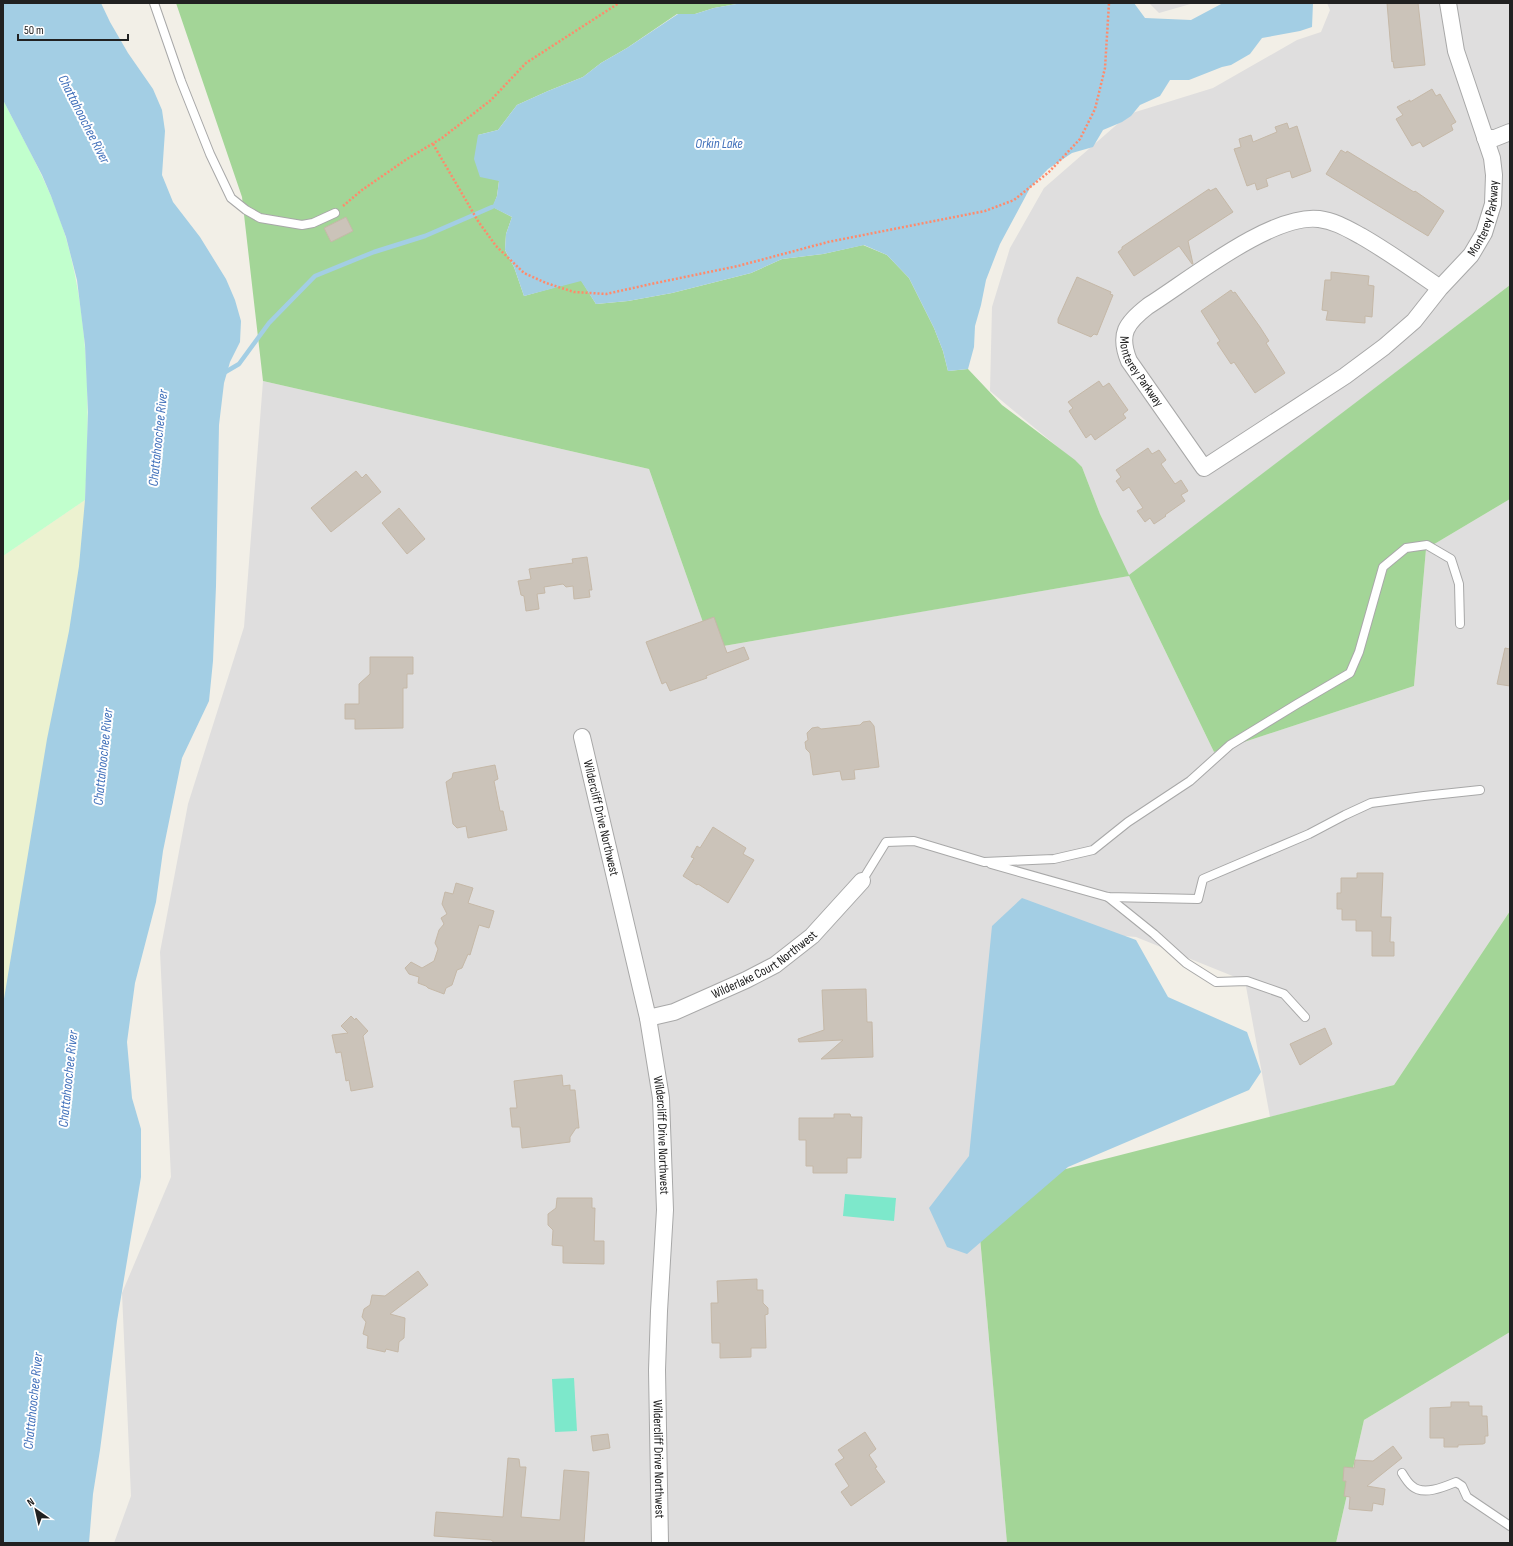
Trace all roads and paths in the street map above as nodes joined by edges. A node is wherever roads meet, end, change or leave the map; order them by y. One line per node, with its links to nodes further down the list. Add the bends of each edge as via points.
1 (154, 3): 8 (lane, via 181,81 210,154 231,198 260,218 302,225)
2 (619, 3): 7 (path, via 526,63 492,100)
3 (1110, 3): 7 (path, via 1105,68 1095,109 1080,139 1049,172 1014,200 985,211 828,242 738,266 606,294 574,292 524,273 496,246 465,200)
4 (1448, 3): 6 (street, Monterey Parkway, via 1456,51)
5 (1510, 132): 6 (street, via 1496,138)
6 (1485, 138): 9 (street, Monterey Parkway, via 1492,158 1494,175 1493,204 1489,220 1471,255)
7 (433, 144): 8 (path, via 406,159)
8 (335, 213)
9 (1440, 288): 9 (street, Monterey Parkway, via 1414,321 1378,351 1345,376 1204,468 1129,361 1124,349 1124,336 1128,326 1148,306 1242,244 1278,226 1300,220 1319,219 1340,225 1391,253)
10 (1460, 624): 13 (lane, via 1459,584 1451,559 1426,545 1406,548 1383,567 1359,652 1350,673 1230,744 1190,781 1128,822 1093,850 1054,859)
11 (582, 737): 17 (street, Wildercliff Drive Northwest)
12 (1480, 790): 15 (lane, via 1371,803 1309,834 1203,878 1198,899)
13 (984, 862): 14 (lane, via 914,841 886,842); 15 (lane)
14 (862, 881): 17 (street, Wilderlake Court Northwest, via 812,936 775,964 746,980 674,1012)
15 (1108, 897): 16 (lane, via 1186,963 1216,982 1247,981 1284,994)
16 (1305, 1017)
17 (648, 1018): 20 (street, Wildercliff Drive Northwest, via 661,1098 665,1210 657,1370)
18 (1402, 1474): 19 (lane, via 1413,1487 1422,1491 1445,1487 1456,1482 1462,1486 1467,1497)
19 (1510, 1526)
20 (660, 1543)

